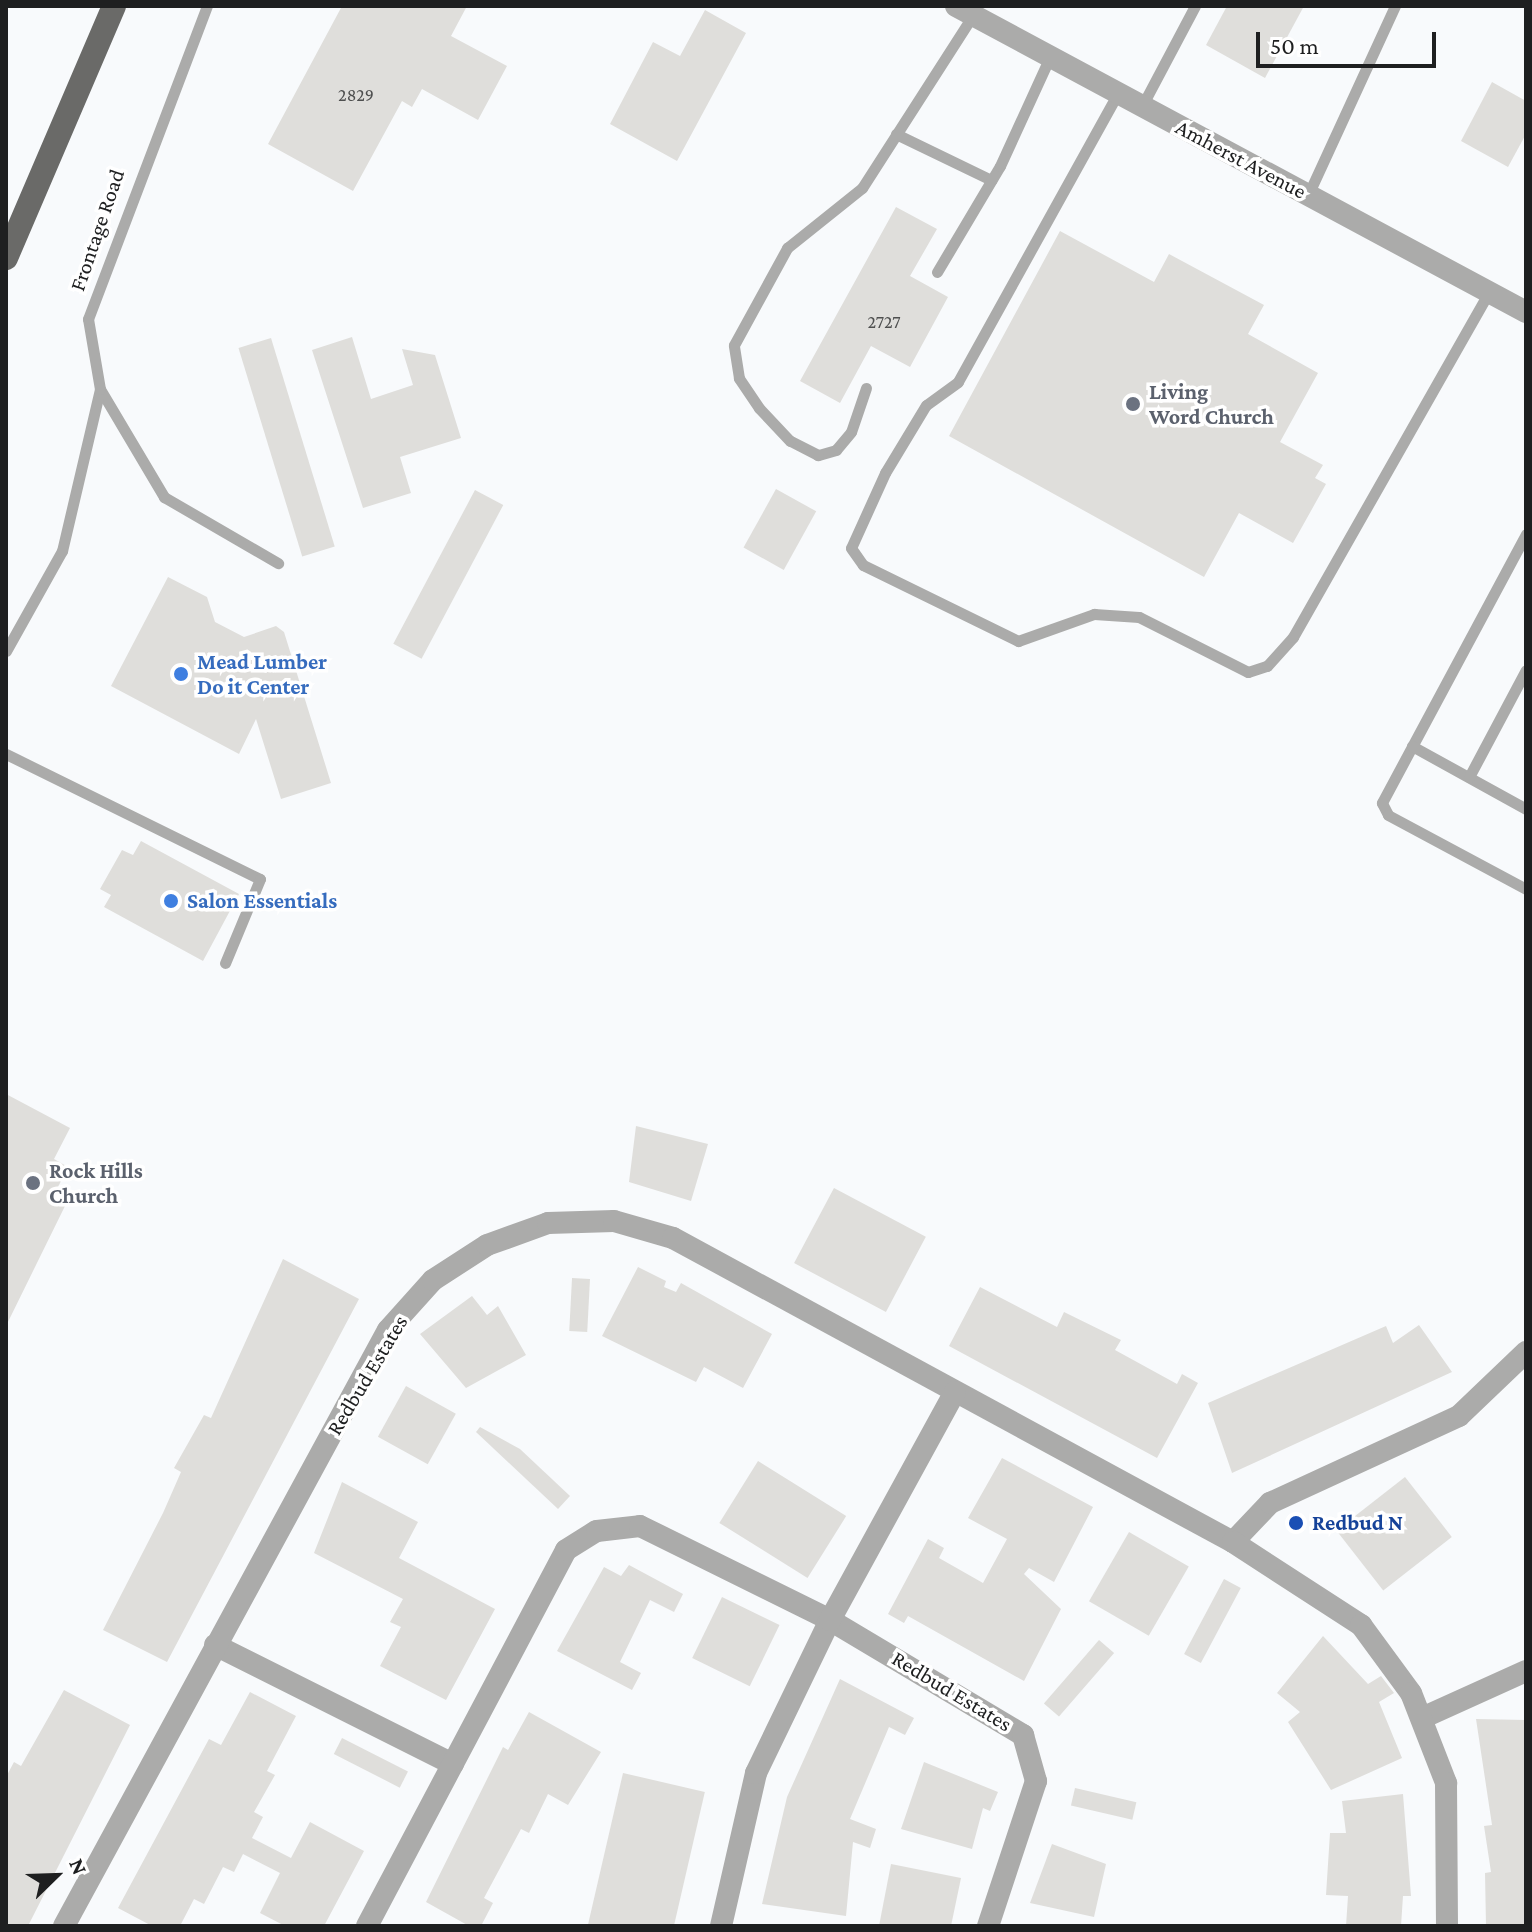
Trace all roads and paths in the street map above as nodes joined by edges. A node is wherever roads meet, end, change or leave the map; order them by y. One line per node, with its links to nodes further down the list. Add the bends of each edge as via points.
1 (114, 6): 12 (main road)
2 (207, 6): 17 (lane, Frontage Road, via 88,319)
3 (1195, 6): 8 (lane)
4 (1395, 6): 11 (lane)
5 (965, 11): 6 (street, Amherst Avenue); 9 (lane)
6 (1050, 57): 7 (street, Amherst Avenue); 10 (lane)
7 (1118, 93): 8 (street, Amherst Avenue); 14 (lane, via 958,382 926,405 885,473 851,548 863,565 1018,641 1094,614 1139,617 1248,672 1267,666 1293,637)
8 (1142, 106): 11 (street, Amherst Avenue)
9 (896, 134): 10 (lane); 16 (lane, via 862,188 787,248 734,345 739,378 759,408 790,441 818,455 836,450 851,432)
10 (991, 180): 13 (lane)
11 (1308, 195): 14 (street, Amherst Avenue)
12 (6, 258)
13 (937, 272)
14 (1489, 292): 15 (street, Amherst Avenue)
15 (1526, 312)
16 (866, 388)
17 (100, 389): 19 (lane, via 164,497); 20 (lane, Frontage Road, via 62,551)
18 (1526, 534): 22 (lane)
19 (278, 563)
20 (6, 651)
21 (1526, 670): 24 (lane)
22 (1412, 746): 24 (lane); 26 (lane, via 1382,803 1388,815)
23 (6, 754): 27 (lane, via 260,879)
24 (1469, 777): 25 (lane)
25 (1526, 809)
26 (1526, 889)
27 (225, 963)
28 (1526, 1352): 30 (street, via 1459,1416 1270,1503)
29 (955, 1392): 30 (street, Redbud Estates); 31 (street); 32 (street, Redbud Estates, via 673,1238 614,1221 514,1232 457,1261 388,1330)
30 (1233, 1542): 34 (street, Redbud Estates, via 1361,1625)
31 (830, 1620): 35 (street, Redbud Estates, via 640,1526 597,1531 566,1550); 38 (street, via 756,1773); 39 (street, Redbud Estates, via 1023,1735 1036,1781)
32 (215, 1645): 35 (street); 36 (street, Redbud Estates)
33 (1526, 1671): 34 (street)
34 (1422, 1718): 40 (street, Redbud Estates, via 1446,1783)
35 (453, 1764): 37 (street, Redbud Estates)
36 (64, 1926)
37 (367, 1926)
38 (721, 1926)
39 (988, 1926)
40 (1447, 1926)

